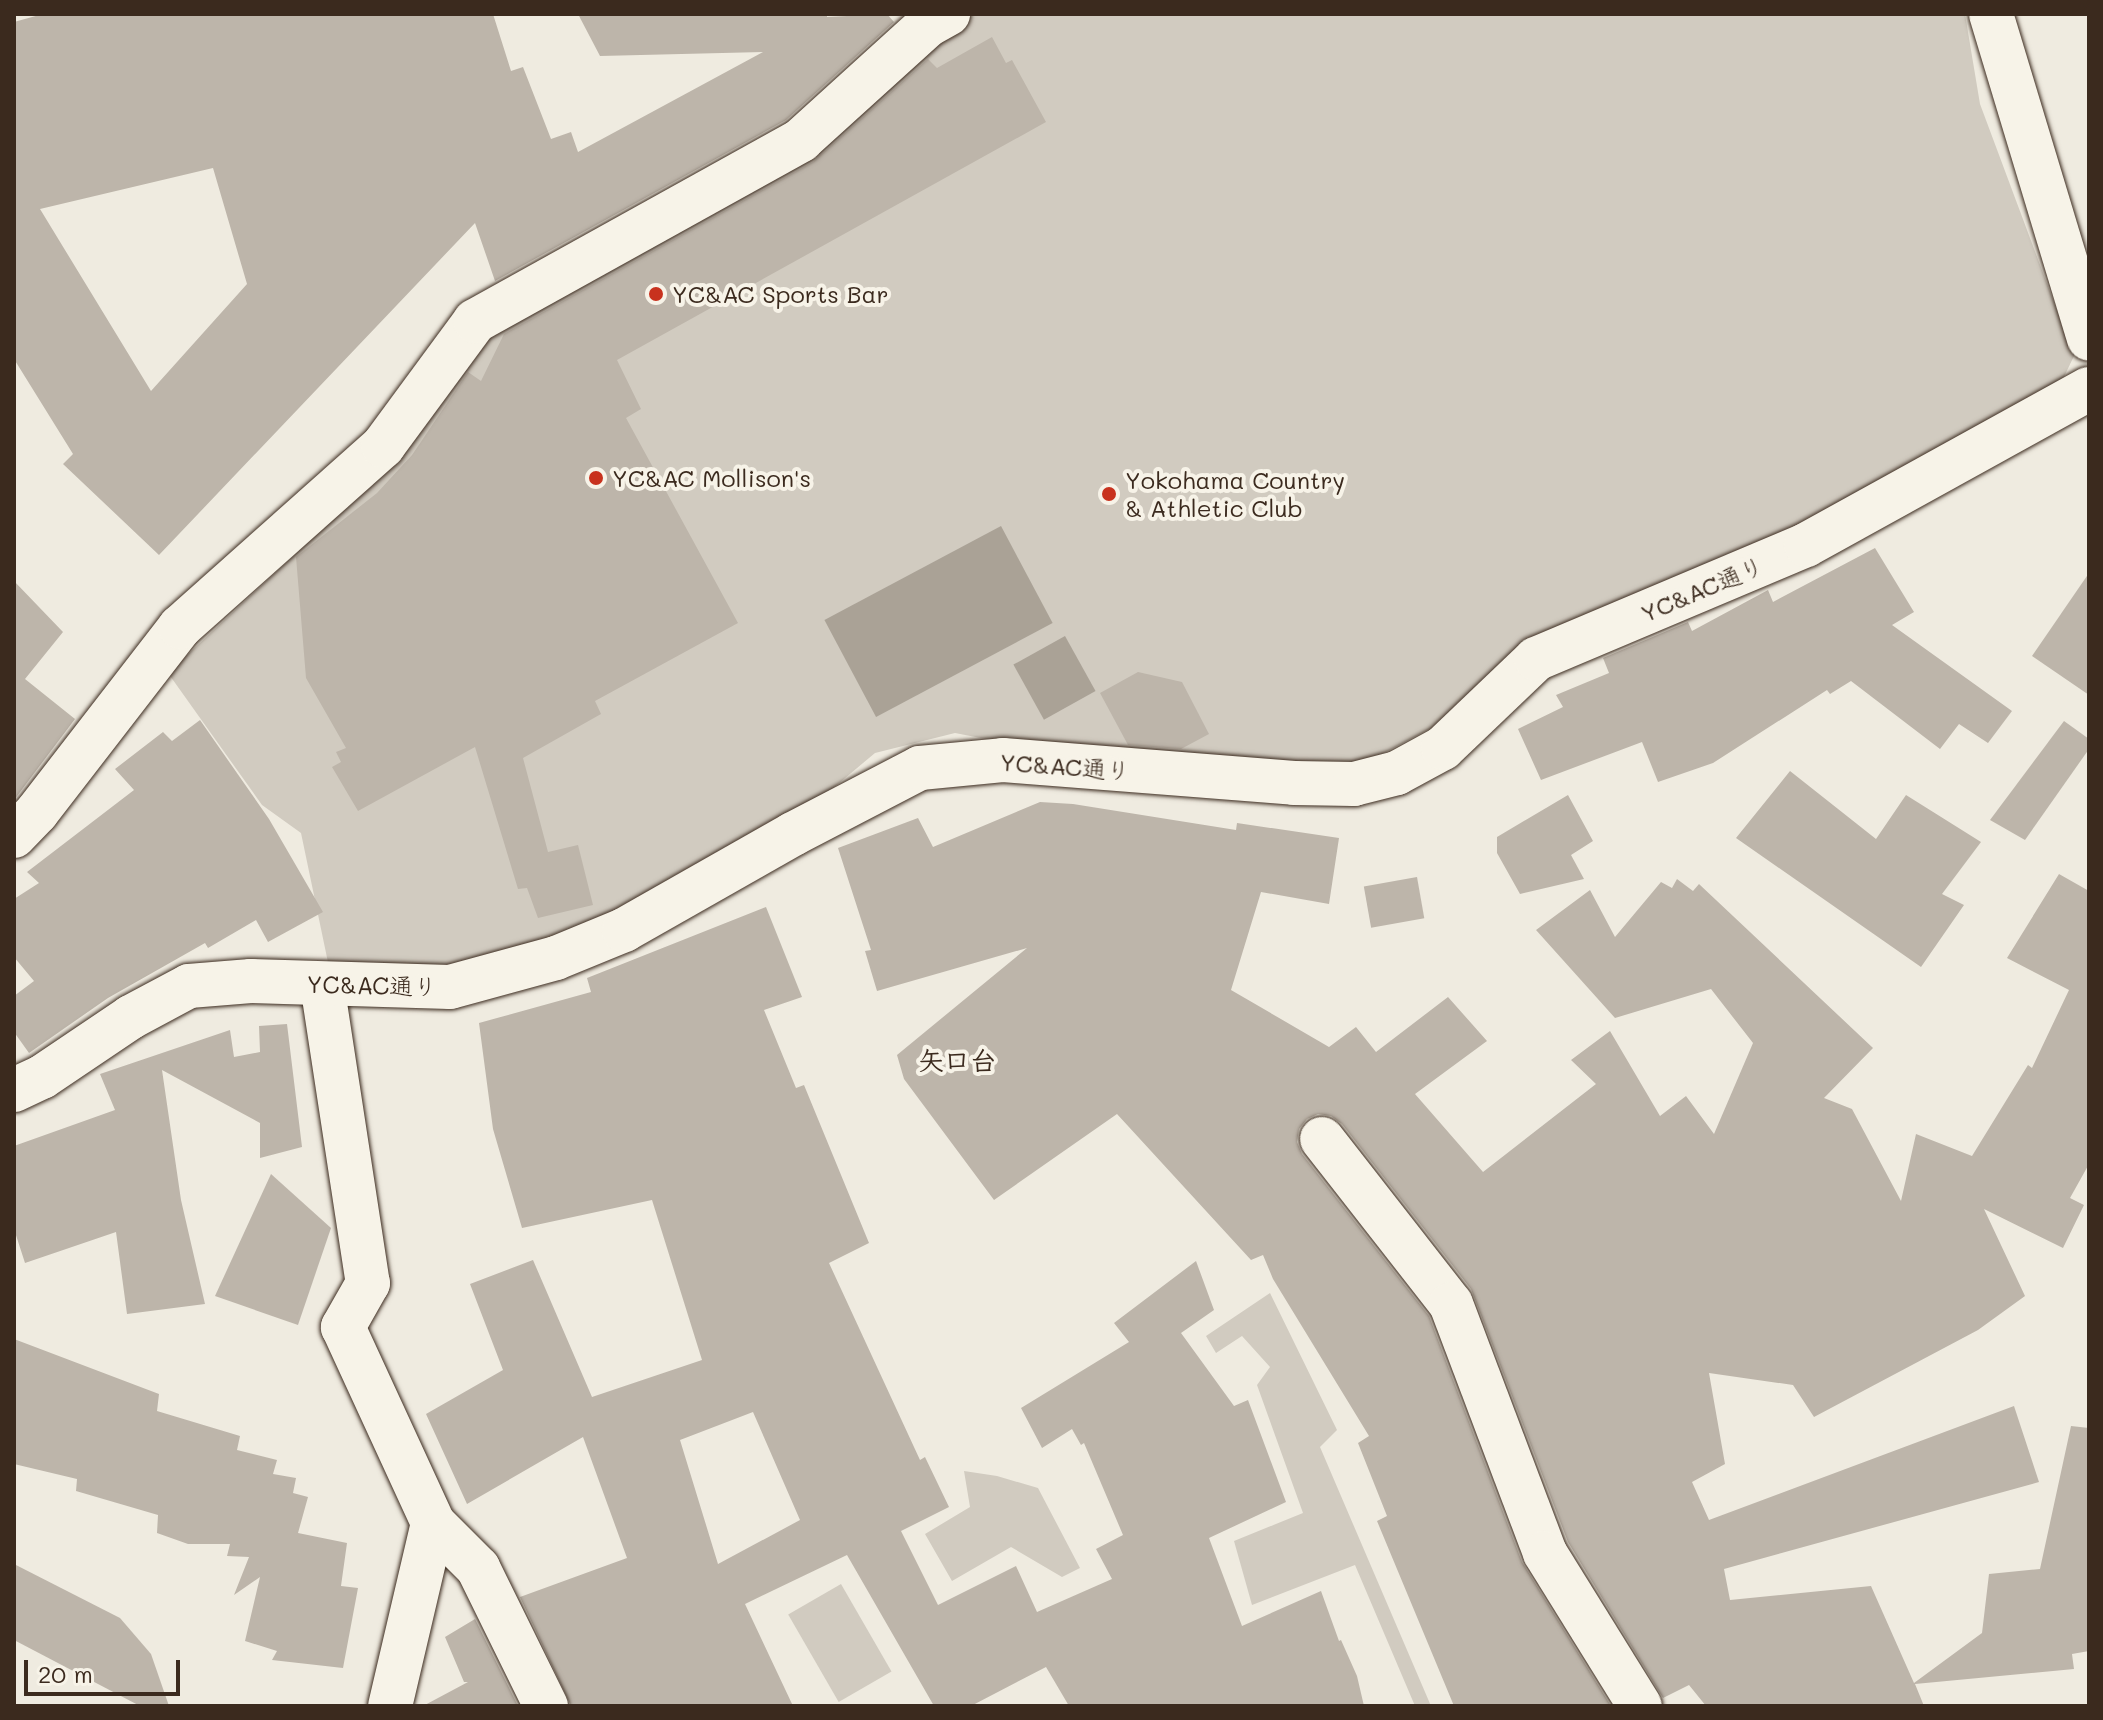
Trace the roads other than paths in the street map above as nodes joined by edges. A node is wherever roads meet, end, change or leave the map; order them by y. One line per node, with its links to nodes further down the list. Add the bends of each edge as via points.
1 (948, 14): 5 (street, via 928,25 801,140 475,321 383,446 180,627)
2 (1991, 14): 3 (street)
3 (2089, 339)
4 (2089, 389): 6 (street, YC&AC通り, via 1806,545 1536,659 1443,748 1397,773 1354,784 1003,760 920,768 624,930 556,958 450,987)
5 (14, 836)
6 (322, 984): 7 (street, YC&AC通り, via 251,981 189,986); 9 (street, via 368,1283 343,1327)
7 (14, 1090)
8 (1322, 1139): 12 (street, via 1451,1304 1545,1553)
9 (433, 1523): 10 (street); 11 (street, via 478,1568)
10 (390, 1706)
11 (546, 1706)
12 (1640, 1706)

